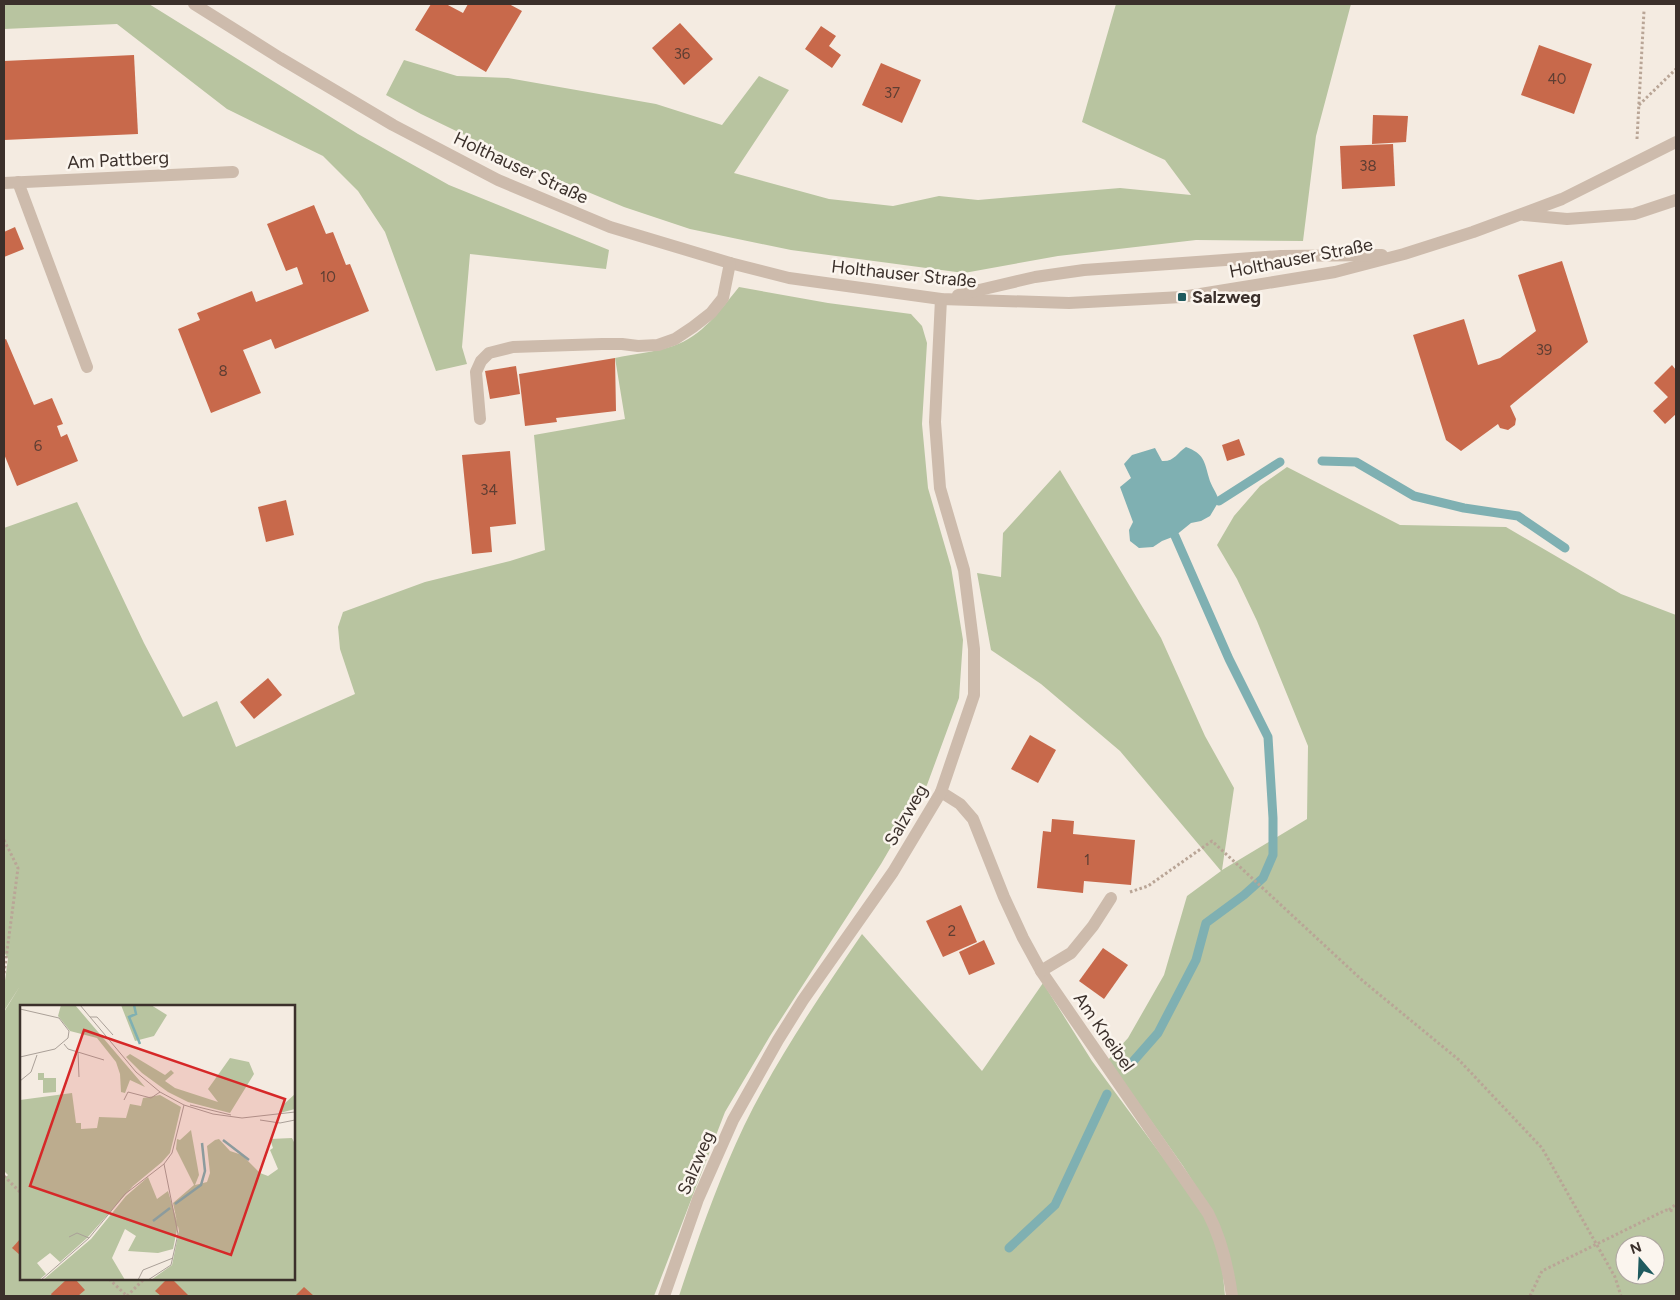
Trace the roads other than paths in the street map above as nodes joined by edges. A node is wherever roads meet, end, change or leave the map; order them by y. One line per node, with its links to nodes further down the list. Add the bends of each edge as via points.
1 (194, 4): 9 (street, Holthauser Straße, via 393,125 498,180 610,227)
2 (1676, 142): 7 (street, Holthauser Straße, via 1562,199)
3 (233, 172): 4 (street, Am Pattberg)
4 (18, 182): 5 (street, Am Pattberg); 11 (street)
5 (4, 183)
6 (1676, 200): 7 (street, via 1634,214 1567,219)
7 (1519, 215): 8 (street, Holthauser Straße)
8 (1404, 254): 10 (street, via 1281,256 1084,270 1035,277); 10 (street, Holthauser Straße, via 1335,272 1182,297 1070,303)
9 (730, 263): 10 (street, Holthauser Straße, via 789,278); 12 (street, via 723,298 711,313 675,339 658,345 513,347 489,353 480,361 476,372)
10 (941, 299): 13 (street, Salzweg, via 935,422 940,488 964,570 974,649 974,695)
11 (87, 367)
12 (480, 419)
13 (941, 792): 15 (street, Am Kneibel, via 960,804 973,819 1008,905); 16 (street, Salzweg, via 893,872 803,1000 733,1120 698,1200)
14 (1111, 898): 15 (street, via 1071,953)
15 (1041, 971): 17 (street, Am Kneibel, via 1208,1213 1222,1247)
16 (664, 1296)
17 (1232, 1296)

